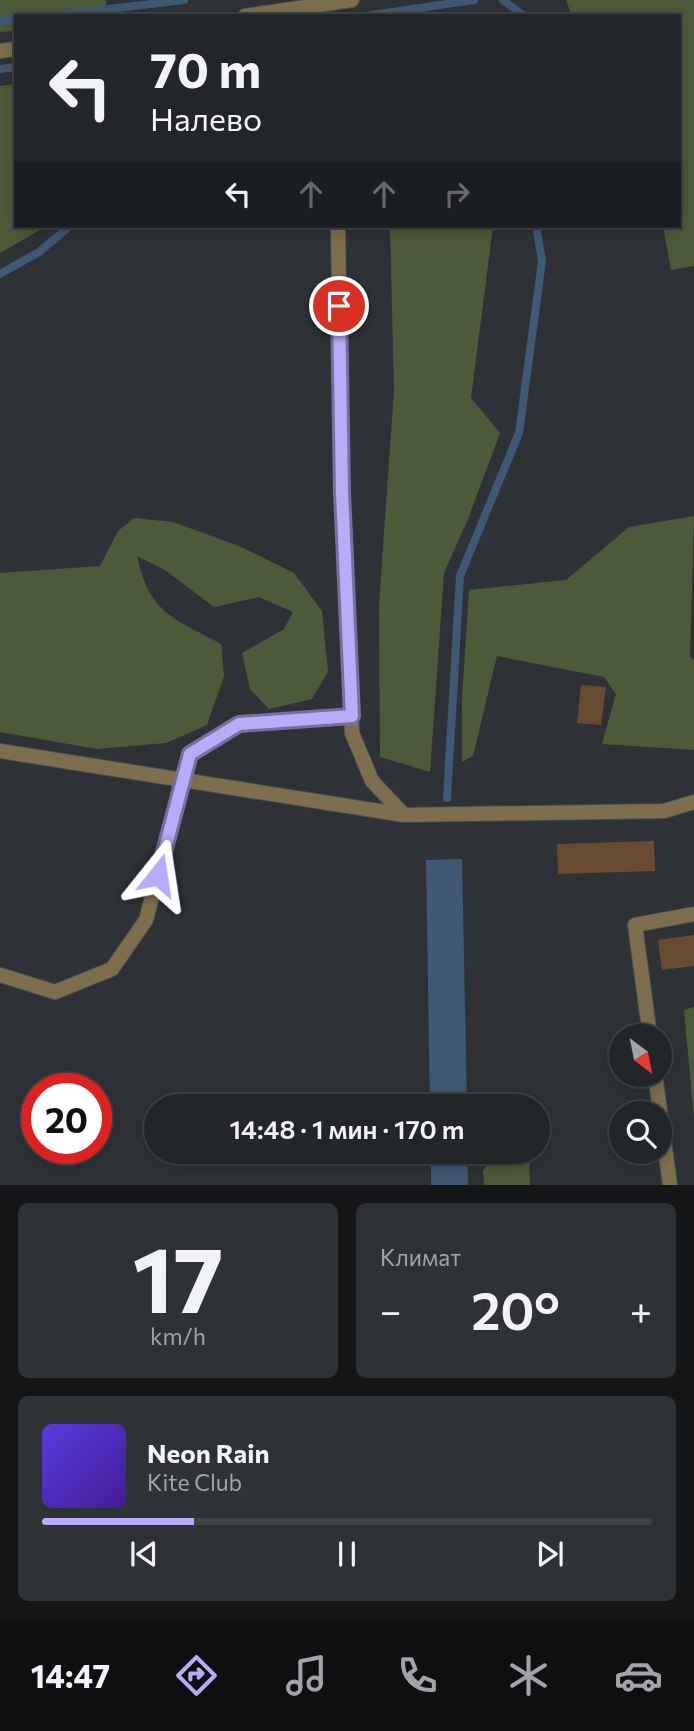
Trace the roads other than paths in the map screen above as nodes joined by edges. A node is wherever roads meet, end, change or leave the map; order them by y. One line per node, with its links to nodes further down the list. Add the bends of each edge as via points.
1 (352, 0): 2 (street)
2 (335, 6): 3 (street)
3 (263, 14)
4 (338, 228): 5 (street, via 342,492)
5 (352, 716): 7 (street, via 239,724 190,754); 10 (street, via 352,733 372,781)
6 (0, 751): 7 (street)
7 (182, 782): 10 (street); 12 (street, via 146,919 112,969 55,992)
8 (694, 802): 9 (street); 10 (street, via 664,811)
9 (694, 808)
10 (404, 815)
11 (694, 914): 13 (street, via 635,925)
12 (0, 975)
13 (648, 1024)
14 (657, 1087): 15 (street)
15 (670, 1185)

